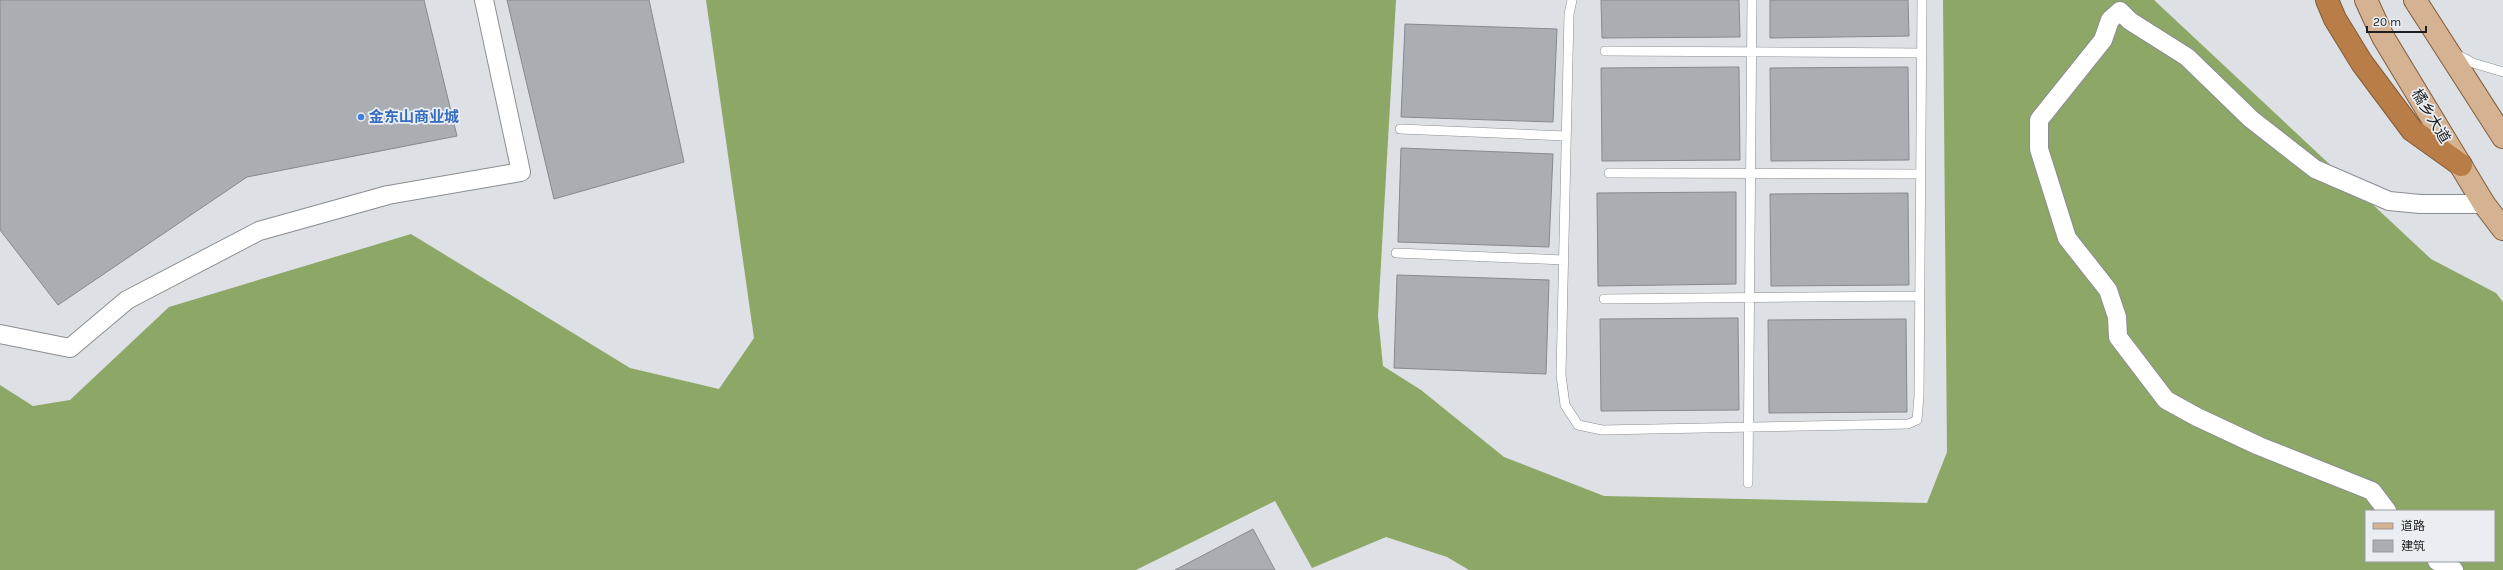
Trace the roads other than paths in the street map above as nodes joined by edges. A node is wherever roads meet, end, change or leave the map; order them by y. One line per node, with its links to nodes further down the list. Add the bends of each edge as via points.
1 (484, 0): 27 (street, via 521,172 388,195 259,231 127,300 70,348)
2 (1572, 0): 14 (lane, via 1569,14)
3 (1752, 0): 10 (lane)
4 (1922, 0): 11 (lane)
5 (2327, 0): 16 (highway, via 2335,19 2362,63 2412,130)
6 (2366, 0): 16 (main road, 橘乡大道, via 2383,37)
7 (2415, 0): 8 (main road)
8 (2446, 49): 12 (lane, via 2472,63); 15 (main road)
9 (1605, 51): 10 (lane)
10 (1752, 52): 11 (lane); 18 (lane)
11 (1922, 52): 19 (lane)
12 (2503, 72)
13 (1400, 129): 14 (lane)
14 (1566, 136): 23 (lane)
15 (2503, 137)
16 (2461, 165): 20 (main road, 橘乡大道)
17 (1609, 173): 18 (lane)
18 (1751, 174): 19 (lane); 25 (lane)
19 (1920, 174): 24 (lane)
20 (2484, 204): 21 (main road, 橘乡大道); 30 (street, via 2420,204 2389,200 2315,169 2251,119 2187,57 2130,21 2120,11 2110,20 2103,40 2038,120 2039,149 2068,238 2108,290 2117,317 2118,337 2166,400 2259,446 2372,491)
21 (2503, 229)
22 (1396, 253): 23 (lane)
23 (1564, 260): 28 (lane, via 1561,375 1565,405 1578,425 1602,430)
24 (1920, 296): 25 (lane); 28 (lane, via 1916,420 1908,424)
25 (1750, 297): 26 (lane); 28 (lane)
26 (1604, 299)
27 (0, 334)
28 (1749, 427): 29 (lane)
29 (1748, 482)
30 (2386, 510)
31 (2439, 562): 32 (street)
32 (2454, 570)

